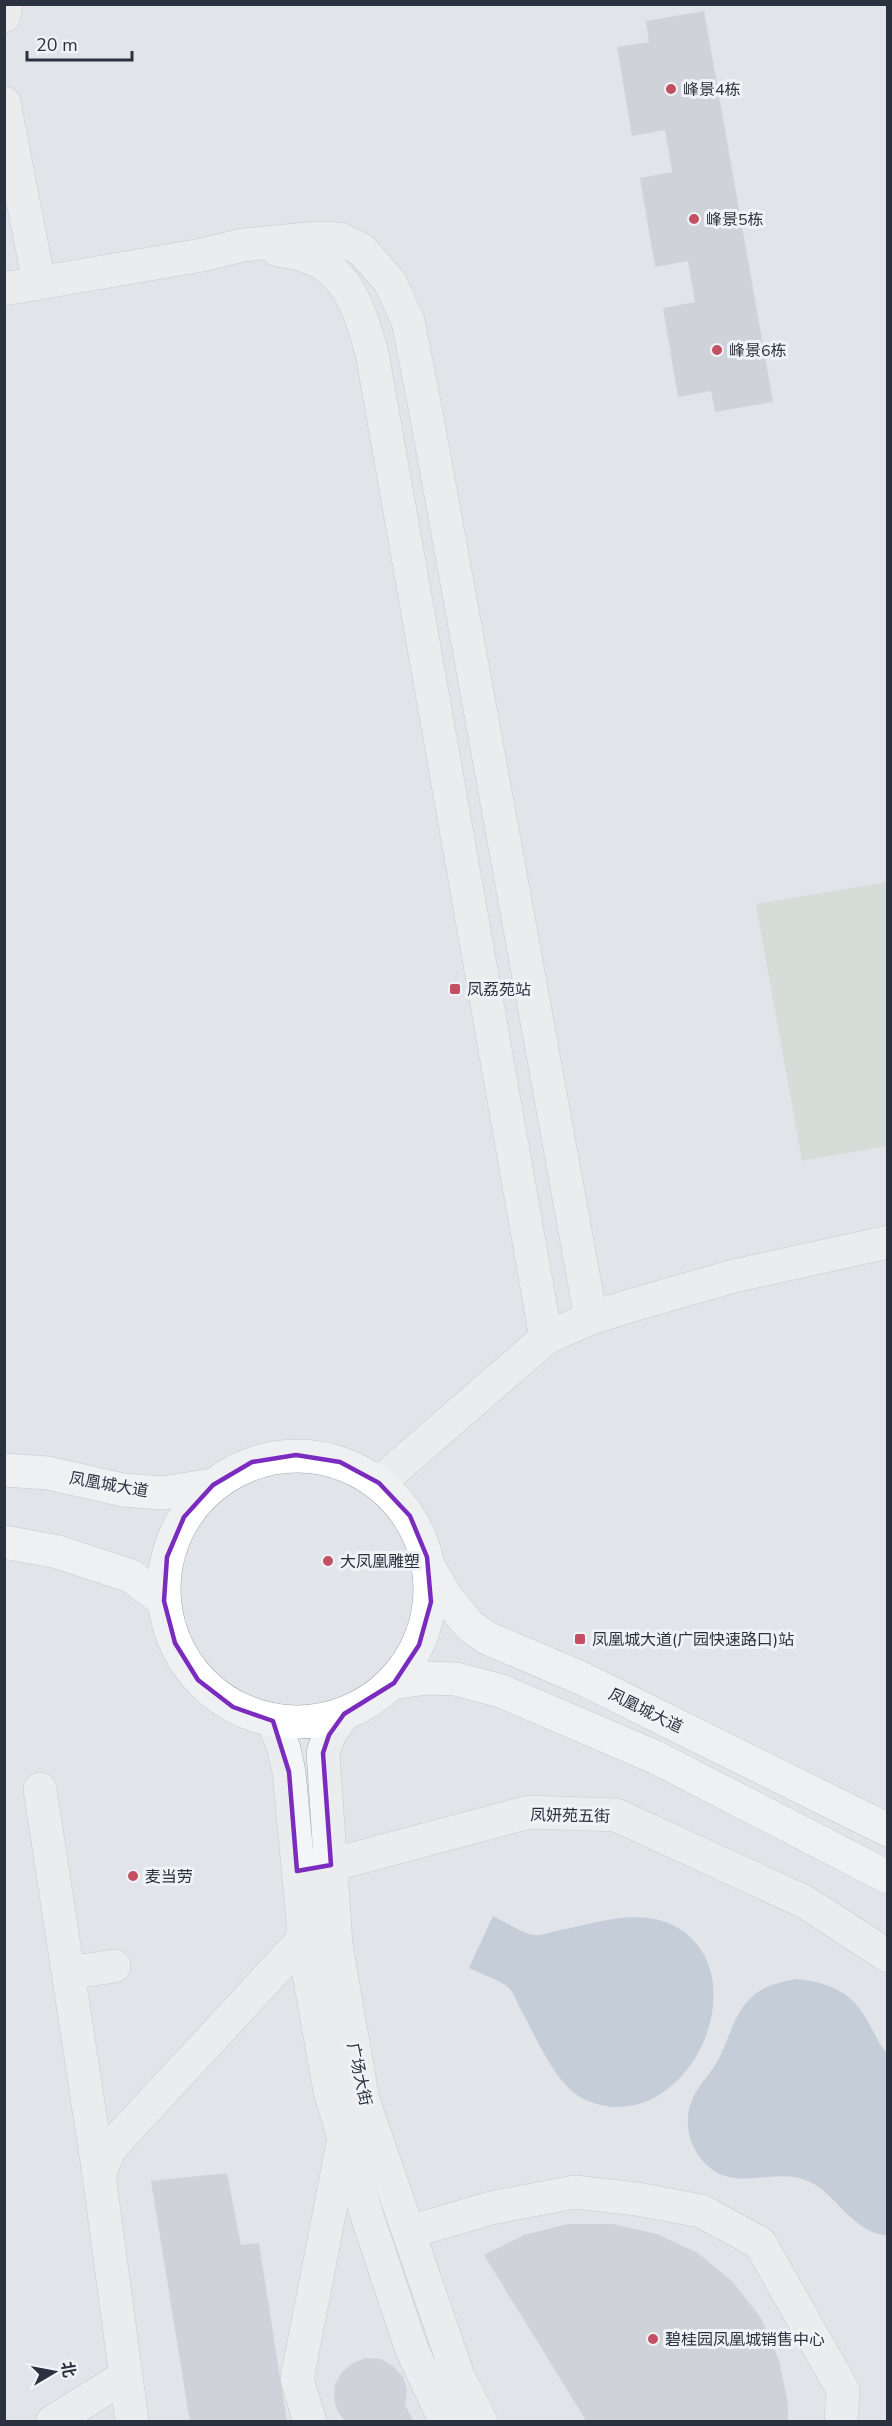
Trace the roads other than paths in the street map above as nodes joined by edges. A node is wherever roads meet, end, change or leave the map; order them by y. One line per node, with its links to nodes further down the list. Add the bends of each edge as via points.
1 (6, 4): 2 (street)
2 (4, 16)
3 (4, 103): 5 (street)
4 (243, 245): 5 (street); 8 (street, via 340,239 362,250 390,282 408,321); 9 (street, via 297,252 318,259 344,283 361,315 372,353)
5 (39, 282): 6 (street)
6 (4, 289)
7 (888, 1242): 8 (street, via 734,1276)
8 (591, 1318): 9 (street)
9 (546, 1338): 11 (street)
10 (4, 1470): 12 (main road, 凤凰城大道, via 48,1473 123,1490 163,1493)
11 (379, 1483): 12 (main road, via 340,1462 296,1455 252,1462); 14 (main road, via 410,1516)
12 (213, 1485): 15 (main road, via 184,1517 167,1557)
13 (4, 1542): 15 (main road, via 58,1552 131,1576)
14 (428, 1566): 16 (main road, via 431,1602 419,1645); 20 (main road, 凤凰城大道, via 447,1598 470,1626 486,1638 581,1678)
15 (164, 1601): 18 (main road, via 175,1643 198,1680 233,1707)
16 (394, 1683): 17 (main road, via 358,1709); 23 (main road, via 456,1679 501,1691 655,1757)
17 (344, 1714): 18 (main road, via 317,1723); 21 (street, 广场大街, via 329,1735 323,1753)
18 (273, 1721): 22 (street, 广场大街, via 290,1772)
19 (40, 1789): 27 (street)
20 (888, 1830)
21 (331, 1865): 22 (street, 凤妍苑五街); 25 (street, 凤妍苑五街, via 529,1812 616,1815 805,1902); 30 (street, 广场大街, via 336,1945 363,2100)
22 (297, 1871): 24 (street, 广场大街)
23 (888, 1877)
24 (303, 1940): 28 (street, 广场大街, via 330,2091); 29 (street, via 110,2148)
25 (888, 1956)
26 (114, 1966): 27 (street)
27 (69, 1973): 29 (street)
28 (344, 2139): 34 (street, via 297,2379); 35 (street, 广场大街, via 412,2350)
29 (99, 2175): 31 (street)
30 (409, 2232): 36 (street, 广场大街, via 458,2376); 37 (street, via 491,2208 575,2192 701,2211 760,2243 843,2390)
31 (126, 2376): 32 (street); 33 (street)
32 (52, 2421)
33 (132, 2421)
34 (310, 2421)
35 (446, 2421)
36 (481, 2421)
37 (841, 2421)

